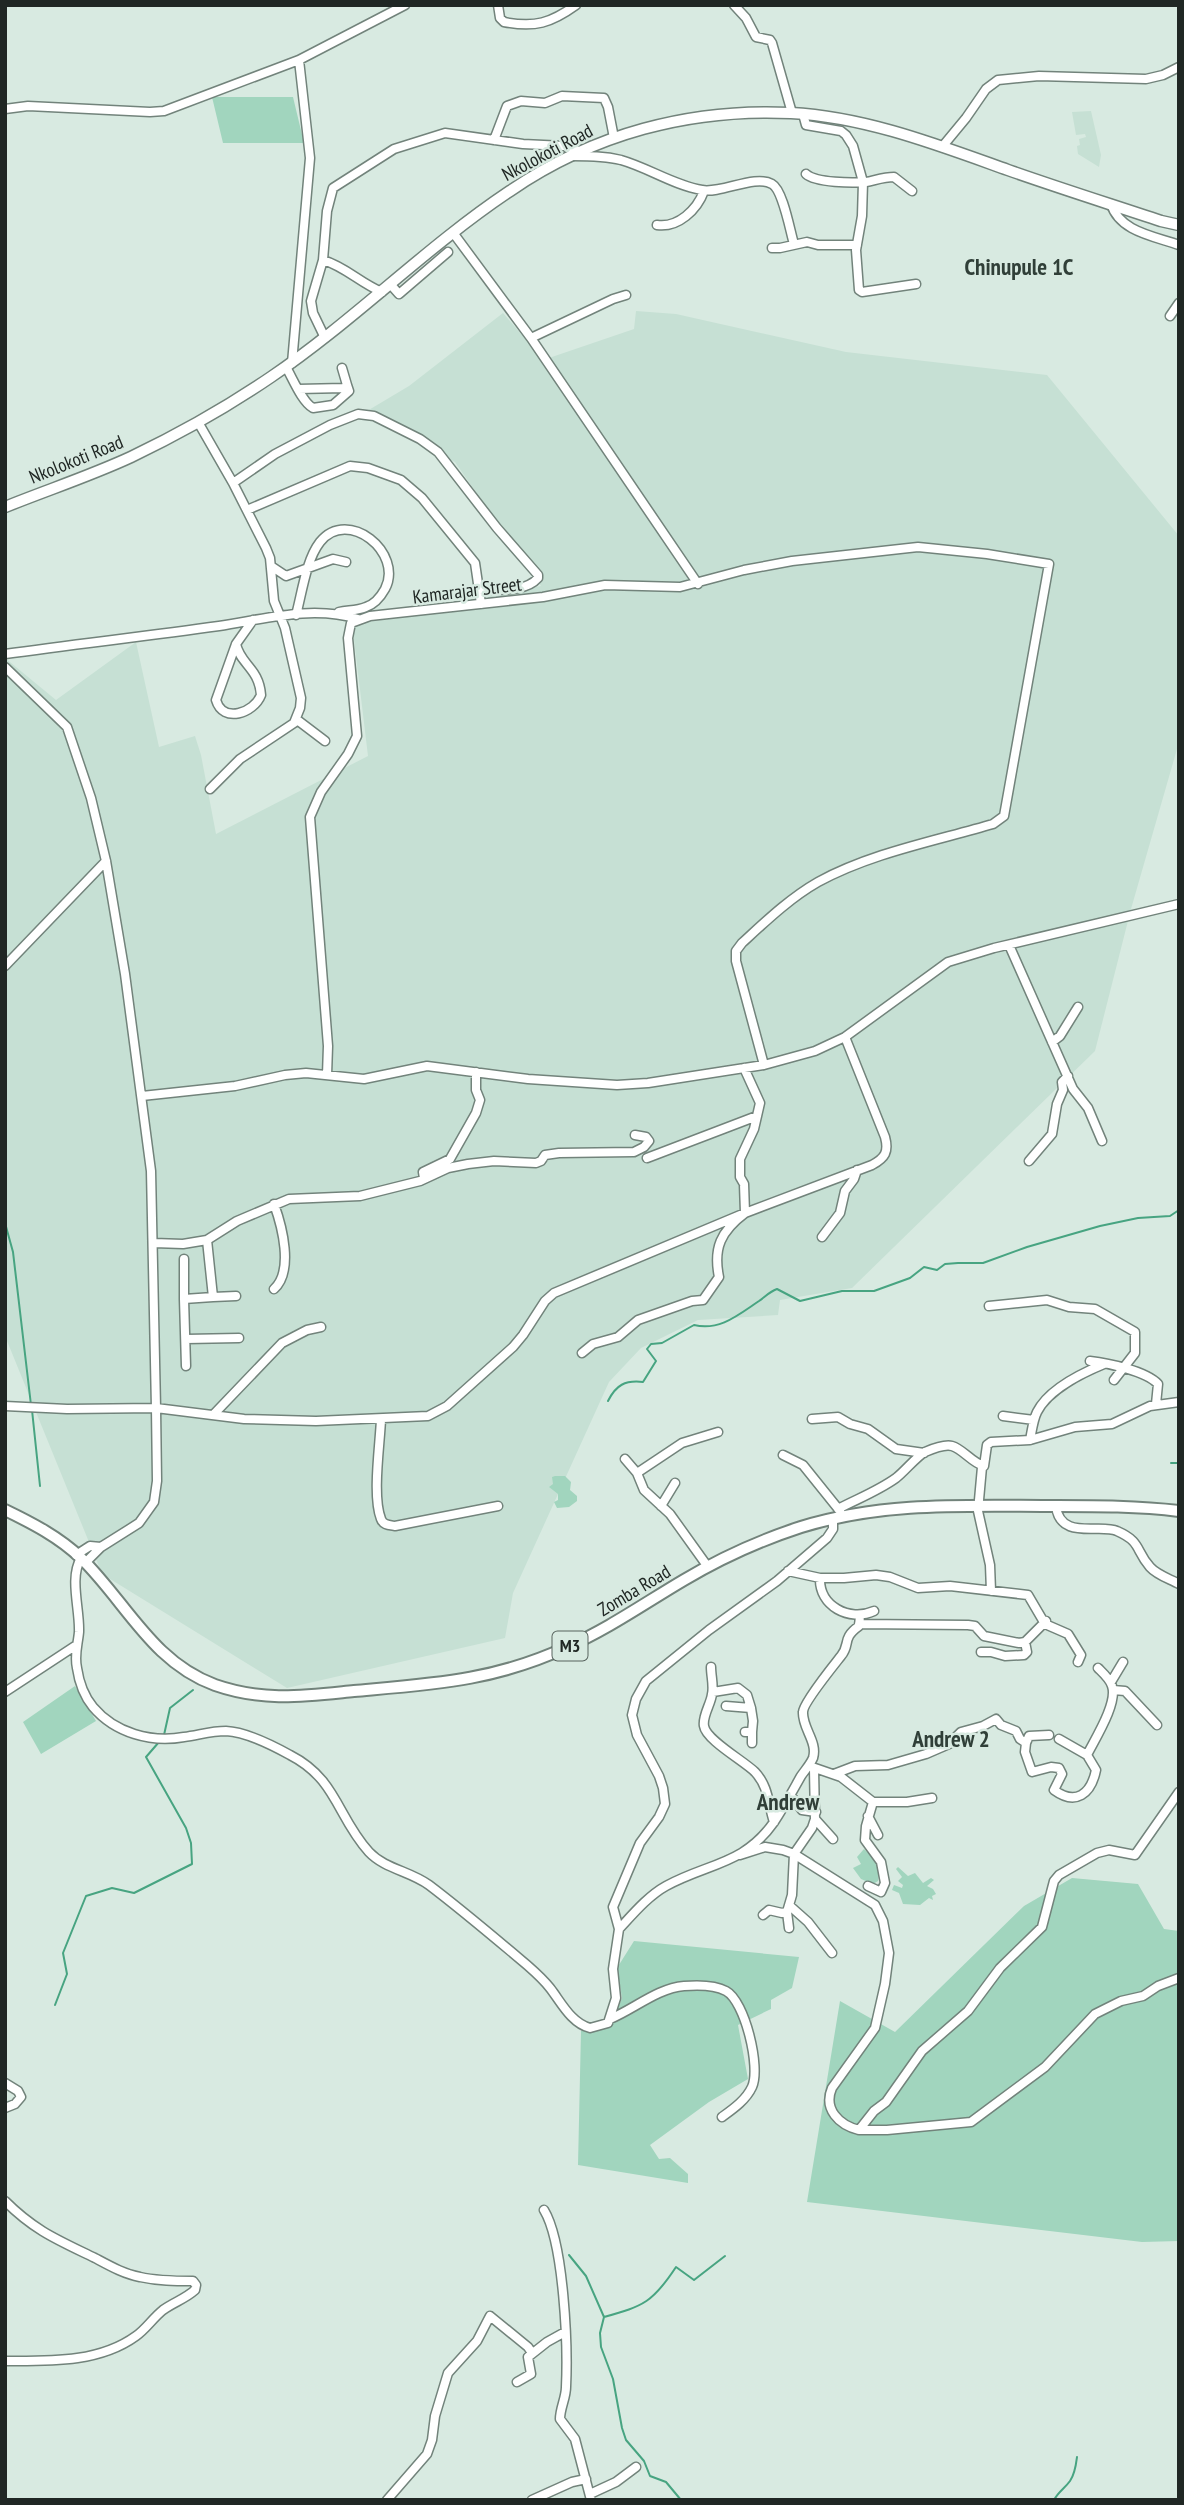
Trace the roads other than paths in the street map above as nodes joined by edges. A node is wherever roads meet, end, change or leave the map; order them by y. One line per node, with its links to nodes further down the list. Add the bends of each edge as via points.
1 (405, 5): 5 (street)
2 (498, 5): 3 (street, via 504,22 540,25)
3 (576, 5)
4 (734, 5): 8 (street, via 756,37 772,43)
5 (299, 60): 7 (street, via 164,111); 35 (street, via 310,158)
6 (1179, 67): 11 (street, via 1146,79 1039,76 998,80)
7 (5, 109)
8 (797, 114): 9 (main road, Nkolokoti Road, via 724,113); 11 (main road, Nkolokoti Road, via 861,124); 14 (street, via 807,125 846,135)
9 (614, 138): 10 (street, via 604,98 562,96 545,103 521,101 506,106); 12 (main road, Nkolokoti Road)
10 (494, 140): 12 (street, via 564,146); 26 (street, via 436,134 386,153 333,188)
11 (942, 147): 17 (main road, Nkolokoti Road)
12 (574, 154): 15 (street, via 621,160); 20 (main road, Nkolokoti Road, via 509,191)
13 (806, 174): 14 (street, via 815,179)
14 (863, 182): 16 (street, via 894,177); 22 (street)
15 (704, 191): 18 (street, via 681,219); 21 (street, via 750,182 774,185)
16 (912, 191)
17 (1111, 204): 19 (main road, Nkolokoti Road); 23 (street, via 1127,227)
18 (657, 225)
19 (1179, 225)
20 (454, 233): 28 (main road, Nkolokoti Road); 34 (street)
21 (794, 244): 22 (street); 24 (street)
22 (857, 245): 27 (street, via 860,292)
23 (1179, 245)
24 (772, 248)
25 (448, 253): 28 (street, via 399,294)
26 (323, 260): 29 (street); 33 (street, via 311,307)
27 (916, 284)
28 (391, 285): 29 (main road, Nkolokoti Road)
29 (382, 292): 33 (main road, Nkolokoti Road)
30 (626, 295): 34 (street)
31 (1179, 303): 32 (street)
32 (1170, 316)
33 (325, 338): 35 (main road, Nkolokoti Road)
34 (531, 338): 46 (street)
35 (289, 365): 38 (street); 39 (main road, Nkolokoti Road)
36 (342, 368): 37 (street)
37 (347, 385): 38 (street); 38 (street, via 349,391 333,405 317,408 306,403)
38 (298, 388)
39 (198, 422): 40 (street); 41 (main road, Nkolokoti Road, via 130,458)
40 (233, 483): 42 (street); 47 (street, via 330,425 358,414 374,416 438,452 538,575 531,584)
41 (5, 507)
42 (247, 510): 44 (street); 47 (street, via 343,468 377,471 401,480 422,498 475,563)
43 (346, 562): 45 (street, via 333,559)
44 (271, 566): 45 (street, via 286,576); 49 (street, via 274,601)
45 (309, 567): 50 (street, via 322,540 348,530 369,537 388,561 390,578 376,602); 51 (street)
46 (698, 584): 48 (street, Kamarajar Street, via 656,588 605,585); 67 (street, Kamarajar Street, via 792,561 918,547 1049,564 1004,816 993,824 834,875 800,894 742,943 736,961)
47 (478, 590): 48 (street)
48 (481, 604): 52 (street, Kamarajar Street)
49 (282, 614): 51 (street); 53 (street); 57 (street, via 301,698)
50 (334, 614): 51 (street); 52 (street, Kamarajar Street)
51 (296, 615)
52 (358, 619): 70 (street, via 348,632 357,736 310,817)
53 (253, 620): 54 (street); 55 (street)
54 (236, 644): 54 (street, via 238,654 254,672 261,695 241,713 227,714 216,700)
55 (5, 654)
56 (5, 667): 60 (street, via 70,732)
57 (296, 719): 58 (street); 59 (street, via 240,759)
58 (326, 741)
59 (210, 789)
60 (106, 860): 63 (street); 72 (street)
61 (1179, 904): 62 (street)
62 (1009, 945): 65 (street, via 948,962); 66 (street)
63 (5, 966)
64 (1079, 1007): 66 (street)
65 (845, 1037): 67 (street); 78 (street, via 887,1151 880,1161)
66 (1052, 1042): 71 (street)
67 (764, 1065): 68 (street)
68 (744, 1068): 69 (street, via 617,1085); 73 (street, via 760,1103)
69 (476, 1072): 70 (street, via 427,1066 364,1079); 79 (street, via 477,1113 450,1160 423,1172)
70 (327, 1075): 72 (street, via 285,1075)
71 (1068, 1076): 75 (street); 77 (street, via 1062,1082 1052,1134)
72 (142, 1096): 84 (street)
73 (757, 1116): 76 (street); 81 (street, via 740,1159)
74 (635, 1135): 79 (street, via 649,1141 634,1152 559,1153 545,1155 539,1163 468,1164)
75 (1102, 1141)
76 (647, 1158)
77 (1029, 1161)
78 (857, 1170): 81 (street); 82 (street, via 845,1191 841,1213)
79 (424, 1178): 80 (street, via 360,1196 289,1199)
80 (274, 1204): 83 (street); 86 (street, via 285,1241 284,1275)
81 (745, 1213): 94 (street, via 720,1241 715,1257 719,1277 703,1300 638,1320 618,1337 593,1344); 106 (street, via 554,1293 513,1347 441,1411)
82 (822, 1237)
83 (207, 1240): 84 (street); 88 (street)
84 (154, 1243): 103 (street)
85 (184, 1259): 89 (street)
86 (274, 1289)
87 (236, 1296): 88 (street)
88 (213, 1297): 89 (street)
89 (184, 1298): 93 (street)
90 (989, 1306): 98 (street, via 1039,1299 1095,1309 1135,1332 1135,1353)
91 (321, 1327): 104 (street, via 282,1343)
92 (239, 1338): 93 (street)
93 (186, 1339): 97 (street)
94 (582, 1353)
95 (1090, 1361): 96 (street)
96 (1104, 1364): 98 (street); 108 (street, via 1048,1396)
97 (187, 1366)
98 (1122, 1368): 99 (street); 101 (street, via 1157,1382)
99 (1114, 1380)
100 (1179, 1402): 101 (street)
101 (1156, 1404): 110 (street, via 1112,1424 1075,1427)
102 (5, 1406): 103 (street)
103 (156, 1408): 104 (street); 124 (street, via 154,1502 139,1523 101,1547 90,1546)
104 (214, 1415): 106 (street)
105 (1003, 1416): 108 (street)
106 (381, 1419): 118 (street, via 378,1497 384,1523 395,1526)
107 (812, 1419): 111 (street, via 838,1417 868,1429 895,1448)
108 (1034, 1420): 110 (street)
109 (718, 1433): 115 (street, via 682,1443)
110 (1030, 1440): 114 (street, via 989,1443)
111 (925, 1452): 114 (street, via 950,1446); 123 (street, via 888,1484)
112 (783, 1455): 123 (street, via 803,1465)
113 (625, 1459): 115 (street)
114 (982, 1466): 117 (street)
115 (637, 1473): 119 (street, via 644,1490)
116 (675, 1483): 119 (street)
117 (978, 1504): 120 (highway, Zomba Road / M3); 123 (highway, Zomba Road / M3); 129 (street)
118 (498, 1506)
119 (661, 1506): 125 (street)
120 (1056, 1506): 122 (highway, Zomba Road / M3); 128 (street, via 1062,1520 1073,1527 1110,1528 1122,1534 1139,1546 1150,1567)
121 (5, 1510): 124 (highway, Zomba Road / M3, via 44,1530)
122 (1179, 1511)
123 (838, 1515): 125 (highway, Zomba Road / M3, via 767,1539); 126 (street, via 829,1536)
124 (81, 1559): 125 (highway, Zomba Road / M3, via 146,1638 183,1669 235,1691 273,1698 438,1685 510,1669 583,1640); 134 (street, via 76,1573 79,1628)
125 (708, 1566)
126 (788, 1571): 127 (street); 168 (street, via 646,1681 636,1699 632,1715 637,1735 663,1788 665,1804 640,1843 615,1902)
127 (820, 1578): 129 (street, via 872,1574 918,1588); 131 (street, via 820,1590 829,1604)
128 (1179, 1584)
129 (991, 1591): 132 (street, via 1028,1595)
130 (874, 1611): 131 (street)
131 (859, 1620): 133 (street, via 968,1625 984,1636); 151 (street, via 842,1656 803,1707 813,1747)
132 (1046, 1621): 133 (street); 136 (street, via 1071,1636 1081,1655)
133 (1025, 1642): 135 (street, via 1024,1655)
134 (75, 1646): 141 (street); 171 (street, via 84,1692 113,1724 139,1736 165,1739 229,1731 305,1763 324,1781 376,1858 429,1885 540,1977 580,2024 599,2027)
135 (981, 1653)
136 (1078, 1662)
137 (1122, 1662): 140 (street)
138 (711, 1667): 142 (street)
139 (1098, 1668): 140 (street)
140 (1112, 1686): 145 (street, via 1125,1691); 150 (street, via 1112,1702)
141 (5, 1692)
142 (713, 1692): 144 (street, via 738,1688); 159 (street, via 705,1728 761,1779)
143 (726, 1706): 144 (street)
144 (751, 1708): 148 (street, via 753,1721 748,1732)
145 (1157, 1724)
146 (1049, 1735): 149 (street, via 1029,1736)
147 (1059, 1739): 150 (street)
148 (752, 1743)
149 (1027, 1743): 150 (street, via 1025,1752 1032,1772 1059,1769 1062,1774 1054,1790 1063,1796 1077,1797 1088,1791 1096,1770); 152 (street, via 993,1719 926,1754)
150 (1087, 1755)
151 (812, 1767): 152 (street); 154 (street); 157 (street)
152 (834, 1774): 156 (street)
153 (1179, 1791): 175 (street, via 1135,1855 1109,1850 1097,1853 1059,1875 1042,1927 1000,1968 968,2011 922,2051 886,2102)
154 (792, 1796): 157 (street, via 802,1810); 159 (street)
155 (932, 1798): 156 (street)
156 (873, 1802): 158 (street)
157 (815, 1815): 161 (street); 162 (street, via 812,1828)
158 (868, 1816): 160 (street); 164 (street, via 866,1845 880,1860 885,1881 881,1892)
159 (774, 1822): 163 (street)
160 (878, 1835)
161 (833, 1839)
162 (794, 1854): 163 (street, via 765,1847); 165 (street); 175 (street, via 875,1905 885,1929 889,1965 875,2028 828,2099 836,2116)
163 (740, 1855): 168 (street, via 666,1886)
164 (868, 1886)
165 (788, 1909): 166 (street); 167 (street); 169 (street, via 808,1922)
166 (763, 1914)
167 (789, 1928)
168 (619, 1929): 171 (street, via 613,1969 616,1998)
169 (832, 1953)
170 (1179, 1978): 175 (street, via 1095,2014 1045,2067 971,2122)
171 (610, 2019): 174 (street, via 683,1986 730,1993 747,2028 755,2072 749,2091)
172 (5, 2083): 173 (street, via 20,2097)
173 (5, 2108)
174 (722, 2117)
175 (859, 2130)
176 (5, 2201): 180 (street, via 50,2238 110,2267 136,2277 193,2281 196,2285 137,2336 102,2354)
177 (544, 2210): 178 (street, via 555,2240)
178 (565, 2332): 179 (street); 183 (street, via 566,2386 560,2420 575,2439)
179 (532, 2353): 181 (street, via 528,2357 531,2374); 185 (street, via 490,2316 477,2342 448,2372 427,2454)
180 (5, 2361)
181 (517, 2382)
182 (636, 2467): 184 (street)
183 (586, 2479): 184 (street); 186 (street)
184 (590, 2497)
185 (387, 2500)
186 (532, 2500)

